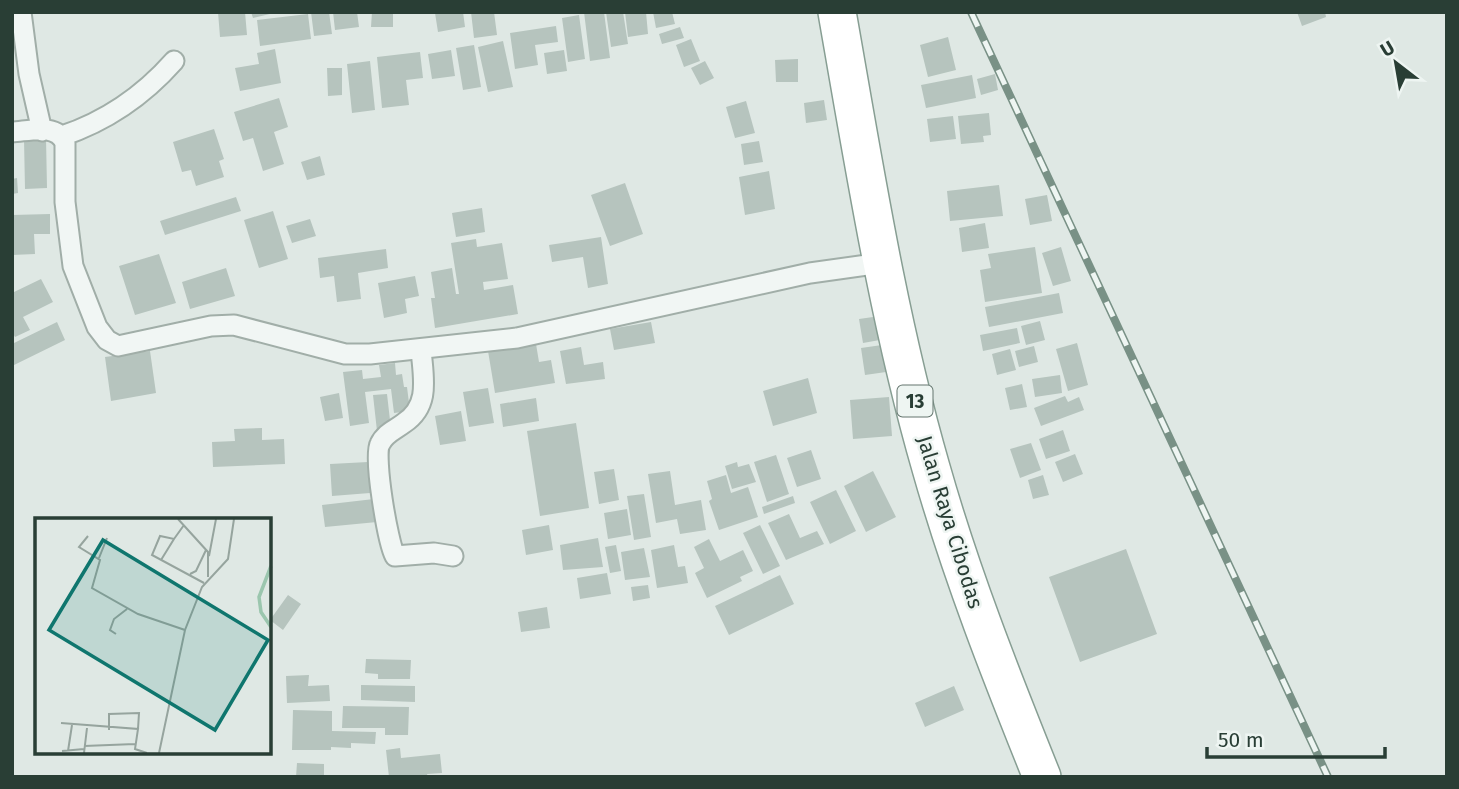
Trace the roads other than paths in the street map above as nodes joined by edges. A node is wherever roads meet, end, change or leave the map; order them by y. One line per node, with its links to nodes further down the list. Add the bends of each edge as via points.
1 (21, 12): 4 (street)
2 (837, 12): 7 (highway, Jalan Raya Cibodas / 13)
3 (174, 61): 6 (street, via 136,99 89,127)
4 (42, 131): 5 (street); 6 (street, via 53,130)
5 (12, 132)
6 (62, 136): 8 (street, via 73,266 97,327 107,340 118,346 211,326 233,326 345,354)
7 (881, 263): 8 (street, via 810,273 517,338); 10 (highway, Jalan Raya Cibodas / 13, via 931,468 982,628)
8 (421, 349): 9 (street, via 421,405 417,413 383,437 377,448 377,465 395,556)
9 (453, 556)
10 (1042, 777)

